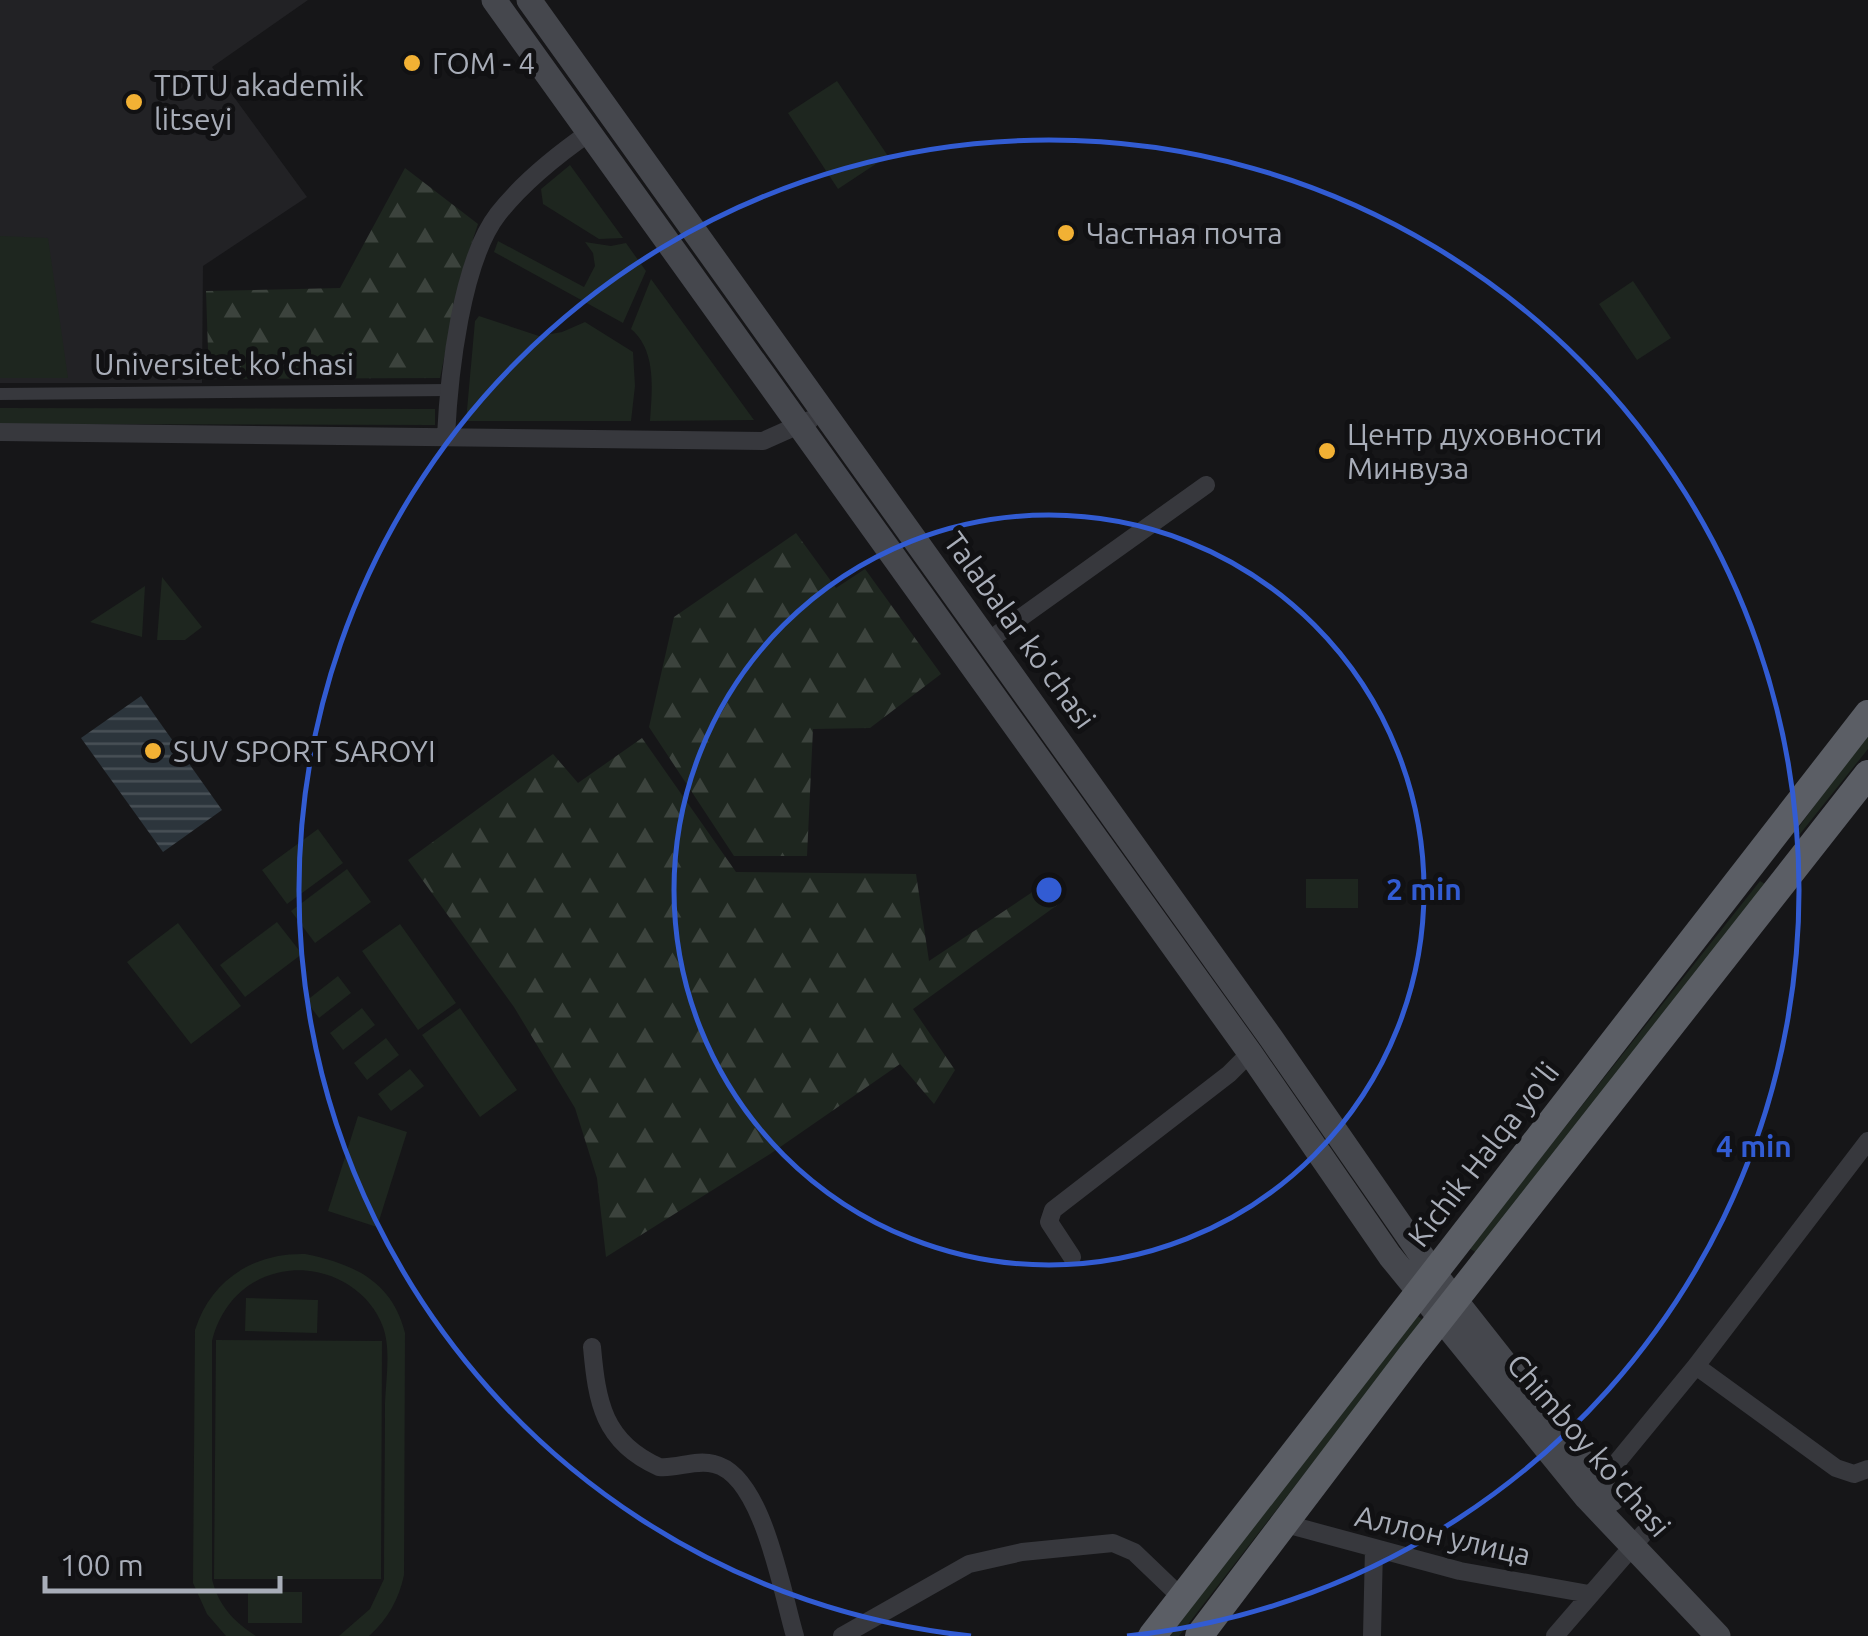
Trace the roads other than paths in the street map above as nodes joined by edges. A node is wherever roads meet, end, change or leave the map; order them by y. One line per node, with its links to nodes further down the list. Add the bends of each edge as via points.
1 (494, 0): 3 (main road, Talabalar ko'chasi)
2 (529, 0): 6 (main road, Talabalar ko'chasi)
3 (590, 132): 4 (street, via 532,179 497,215 481,244); 7 (main road, Talabalar ko'chasi)
4 (449, 390): 5 (street, Universitet ko'chasi); 9 (street)
5 (0, 394)
6 (823, 411): 7 (street); 11 (main road, Talabalar ko'chasi)
7 (800, 427): 9 (street, via 763,441); 16 (main road, Talabalar ko'chasi)
8 (0, 432): 9 (street)
9 (446, 436)
10 (1206, 485): 11 (street)
11 (988, 641): 14 (main road, Talabalar ko'chasi)
12 (1868, 714): 15 (highway, Kichik Halqa yo'li)
13 (1868, 774): 17 (highway)
14 (1120, 828): 16 (main road); 18 (main road, Talabalar ko'chasi)
15 (1769, 842): 17 (highway); 21 (highway, Kichik Halqa yo'li)
16 (1099, 843): 18 (main road, Talabalar ko'chasi)
17 (1797, 864): 22 (highway)
18 (1260, 1045): 20 (street, via 1054,1210 1049,1222); 21 (main road, Talabalar ko'chasi)
19 (1868, 1142): 24 (street)
20 (1072, 1258)
21 (1425, 1282): 22 (main road, Talabalar ko'chasi); 31 (highway, Kichik Halqa yo'li)
22 (1448, 1310): 26 (main road, Chimboy ko'chasi); 27 (highway)
23 (592, 1347): 32 (street, via 599,1404 618,1438 659,1467 724,1467 746,1489 758,1509)
24 (1696, 1366): 25 (street, via 1836,1468 1854,1474); 26 (street)
25 (1868, 1469)
26 (1593, 1492): 28 (main road, Chimboy ko'chasi)
27 (1286, 1524): 29 (street, Аллон улица); 35 (highway)
28 (1638, 1539): 30 (street); 38 (main road, Chimboy ko'chasi); 39 (main road, Chimboy ko'chasi)
29 (1374, 1548): 30 (street, Аллон улица); 36 (street)
30 (1590, 1594): 37 (street)
31 (1182, 1596): 33 (street, via 1134,1552 1112,1543 1022,1552 969,1564); 34 (highway, Kichik Halqa yo'li)
32 (795, 1636)
33 (842, 1636)
34 (1152, 1636)
35 (1198, 1636)
36 (1372, 1636)
37 (1556, 1636)
38 (1718, 1636)
39 (1736, 1636)

